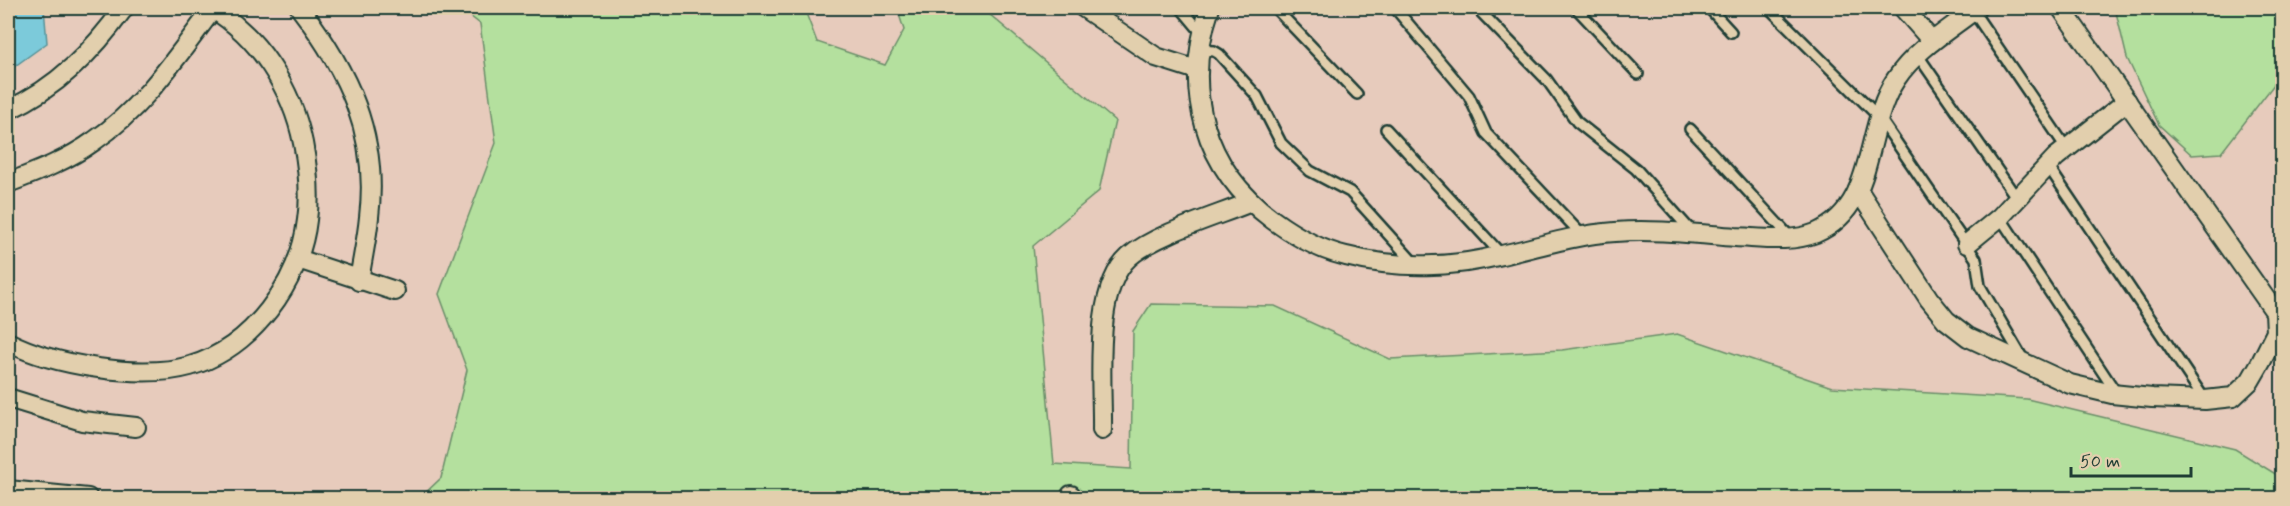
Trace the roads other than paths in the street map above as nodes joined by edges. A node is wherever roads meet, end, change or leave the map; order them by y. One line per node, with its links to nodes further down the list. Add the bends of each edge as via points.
1 (124, 8): 25 (street, via 81,60 49,88)
2 (212, 8): 31 (street, via 146,96 113,127 54,164); 41 (street, via 236,25 264,57 296,114 309,178 307,221)
3 (300, 8): 43 (street, via 333,58 365,130 371,199)
4 (1084, 8): 21 (street, via 1156,57)
5 (1181, 8): 16 (lane)
6 (1209, 8): 16 (street)
7 (1275, 8): 23 (lane)
8 (1395, 8): 37 (lane, via 1469,96 1486,133)
9 (1477, 8): 36 (lane, via 1547,80 1577,122 1635,169)
10 (1576, 8): 22 (lane)
11 (1709, 8): 17 (lane)
12 (1769, 8): 26 (lane)
13 (1903, 8): 18 (street)
14 (2061, 8): 24 (street)
15 (1975, 9): 18 (street); 29 (lane)
16 (1201, 32): 19 (street)
17 (1731, 32)
18 (1932, 40): 20 (street)
19 (1199, 50): 21 (street); 42 (lane, via 1219,54 1257,96 1281,143 1310,171 1350,192)
20 (1917, 54): 26 (street, via 1894,81); 33 (lane)
21 (1197, 70): 34 (street, via 1210,141 1225,171)
22 (1638, 74)
23 (1357, 94)
24 (2127, 101): 29 (street); 49 (street, via 2270,303 2277,320 2276,332 2261,362 2241,391 2226,399)
25 (8, 110)
26 (1879, 117): 32 (street); 39 (lane)
27 (1386, 129): 40 (lane)
28 (1690, 129): 38 (lane)
29 (2067, 149): 30 (street)
30 (2048, 166): 33 (street); 49 (lane)
31 (8, 183)
32 (1858, 190): 38 (street, via 1844,214 1832,224 1815,233); 46 (street, via 1946,320 1968,338)
33 (2018, 200): 35 (street)
34 (1251, 202): 42 (street, via 1285,229 1314,245 1346,256); 51 (street, via 1146,246 1129,257 1114,275 1104,307)
35 (2000, 217): 39 (street); 47 (lane)
36 (1693, 234): 37 (street); 38 (street)
37 (1582, 235): 40 (street)
38 (1791, 238)
39 (1967, 244): 46 (lane, via 1976,260 1985,297)
40 (1501, 254): 42 (street, via 1461,263)
41 (298, 259): 43 (street); 45 (street, via 274,303 258,322 228,347 189,366 88,366 42,356)
42 (1415, 264)
43 (358, 281): 44 (street)
44 (395, 291)
45 (8, 342)
46 (2026, 364): 47 (street, via 2070,384)
47 (2117, 394): 49 (street)
48 (8, 398): 50 (street, via 82,421)
49 (2205, 400)
50 (136, 427)
51 (1102, 430)
52 (8, 490): 53 (street)
53 (88, 498)

